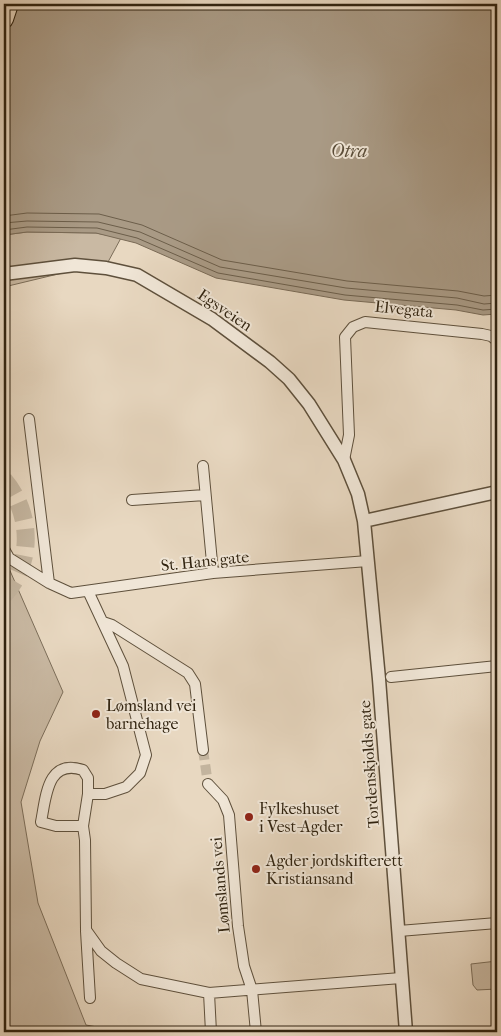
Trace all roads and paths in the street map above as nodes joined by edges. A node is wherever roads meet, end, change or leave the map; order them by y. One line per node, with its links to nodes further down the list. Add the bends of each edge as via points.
1 (9, 4): 2 (highway)
2 (4, 19)
3 (4, 274): 6 (street, Egsveien, via 75,265 137,275 206,315 270,362 309,404)
4 (497, 341): 6 (street, Elvegata, via 482,334 365,322 353,327 345,337 349,435)
5 (29, 420): 16 (street)
6 (344, 460): 9 (street, Egsveien)
7 (203, 466): 10 (street)
8 (497, 492): 12 (street)
9 (358, 494): 12 (street, Tordenskjolds gate)
10 (205, 495): 11 (street); 15 (street)
11 (132, 500)
12 (364, 520): 14 (street, Tordenskjolds gate)
13 (4, 549): 16 (street, St. Hans gate, via 9,558)
14 (368, 561): 15 (street, St. Hans gate); 27 (street, Tordenskjolds gate)
15 (212, 573): 17 (street, St. Hans gate)
16 (49, 583): 17 (street, St. Hans gate, via 72,593)
17 (88, 591): 18 (street)
18 (103, 622): 21 (street, via 188,673 195,684); 23 (street, via 123,666 146,755 140,773 126,787 105,794)
19 (497, 666): 20 (street)
20 (391, 678)
21 (203, 750)
22 (208, 784): 29 (street, Lømslands vei, via 228,810 238,926 244,966)
23 (88, 794): 24 (street); 24 (street, via 88,778 83,770 75,767 60,771 48,783 41,822 56,826)
24 (83, 826): 26 (street)
25 (497, 923): 27 (street)
26 (86, 930): 30 (street, via 102,951 141,979); 31 (street)
27 (398, 931): 28 (street, Tordenskjolds gate)
28 (401, 978): 29 (street); 34 (street, Tordenskjolds gate)
29 (252, 990): 30 (street); 33 (street, Lømslands vei)
30 (209, 992): 32 (street)
31 (90, 998)
32 (211, 1032)
33 (256, 1032)
34 (406, 1032)

